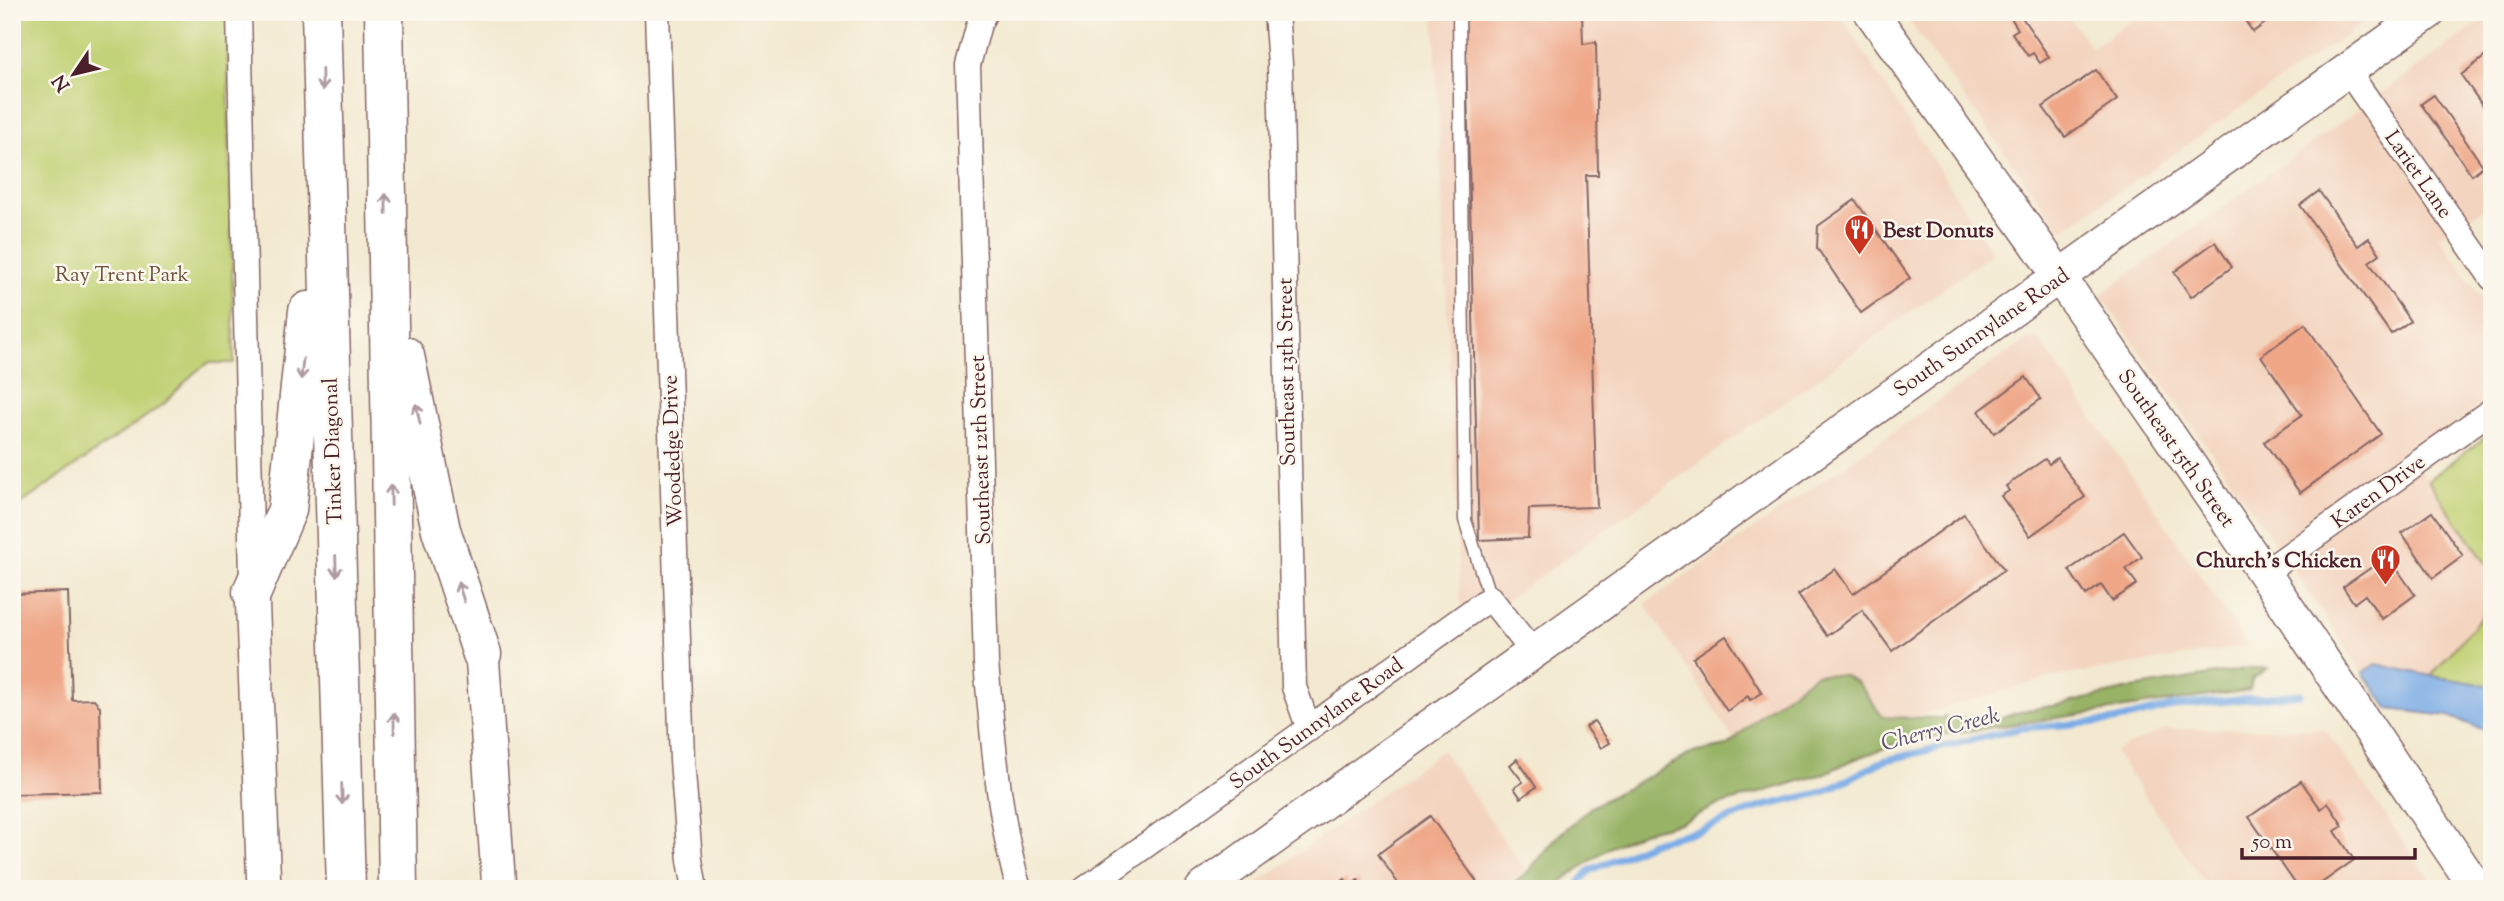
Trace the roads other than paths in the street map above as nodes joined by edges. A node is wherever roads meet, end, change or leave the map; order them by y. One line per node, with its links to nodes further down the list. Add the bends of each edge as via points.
1 (239, 12): 17 (street)
2 (321, 12): 11 (highway, Tinker Diagonal, one-way to 11)
3 (384, 12): 12 (highway, one-way to 3)
4 (657, 12): 26 (street, Woodedge Drive, via 682,760)
5 (985, 12): 27 (street, Southeast 12th Street, via 968,65 986,663 996,762)
6 (1276, 12): 21 (street, Southeast 13th Street, via 1294,687)
7 (1459, 12): 18 (lane, via 1465,520)
8 (1871, 12): 13 (main road, Southeast 15th Street)
9 (2429, 12): 10 (main road, South Sunnylane Road)
10 (2347, 71): 13 (main road, South Sunnylane Road); 14 (street, Lariet Lane)
11 (324, 155): 17 (highway, one-way to 17, via 289,499); 23 (highway, Tinker Diagonal, one-way to 23)
12 (387, 272): 20 (highway, one-way to 12, via 441,530); 24 (highway, one-way to 12)
13 (2059, 278): 16 (main road, Southeast 15th Street); 19 (main road, South Sunnylane Road)
14 (2492, 278)
15 (2492, 410): 16 (street, Karen Drive)
16 (2264, 573): 30 (main road, Southeast 15th Street)
17 (252, 592): 22 (main road)
18 (1490, 597): 19 (street); 21 (street, South Sunnylane Road)
19 (1533, 652): 29 (main road, South Sunnylane Road)
20 (482, 654): 25 (main road)
21 (1309, 729): 28 (street, South Sunnylane Road)
22 (264, 889)
23 (346, 889)
24 (398, 889)
25 (499, 889)
26 (695, 889)
27 (1019, 889)
28 (1085, 889)
29 (1202, 889)
30 (2477, 889)

